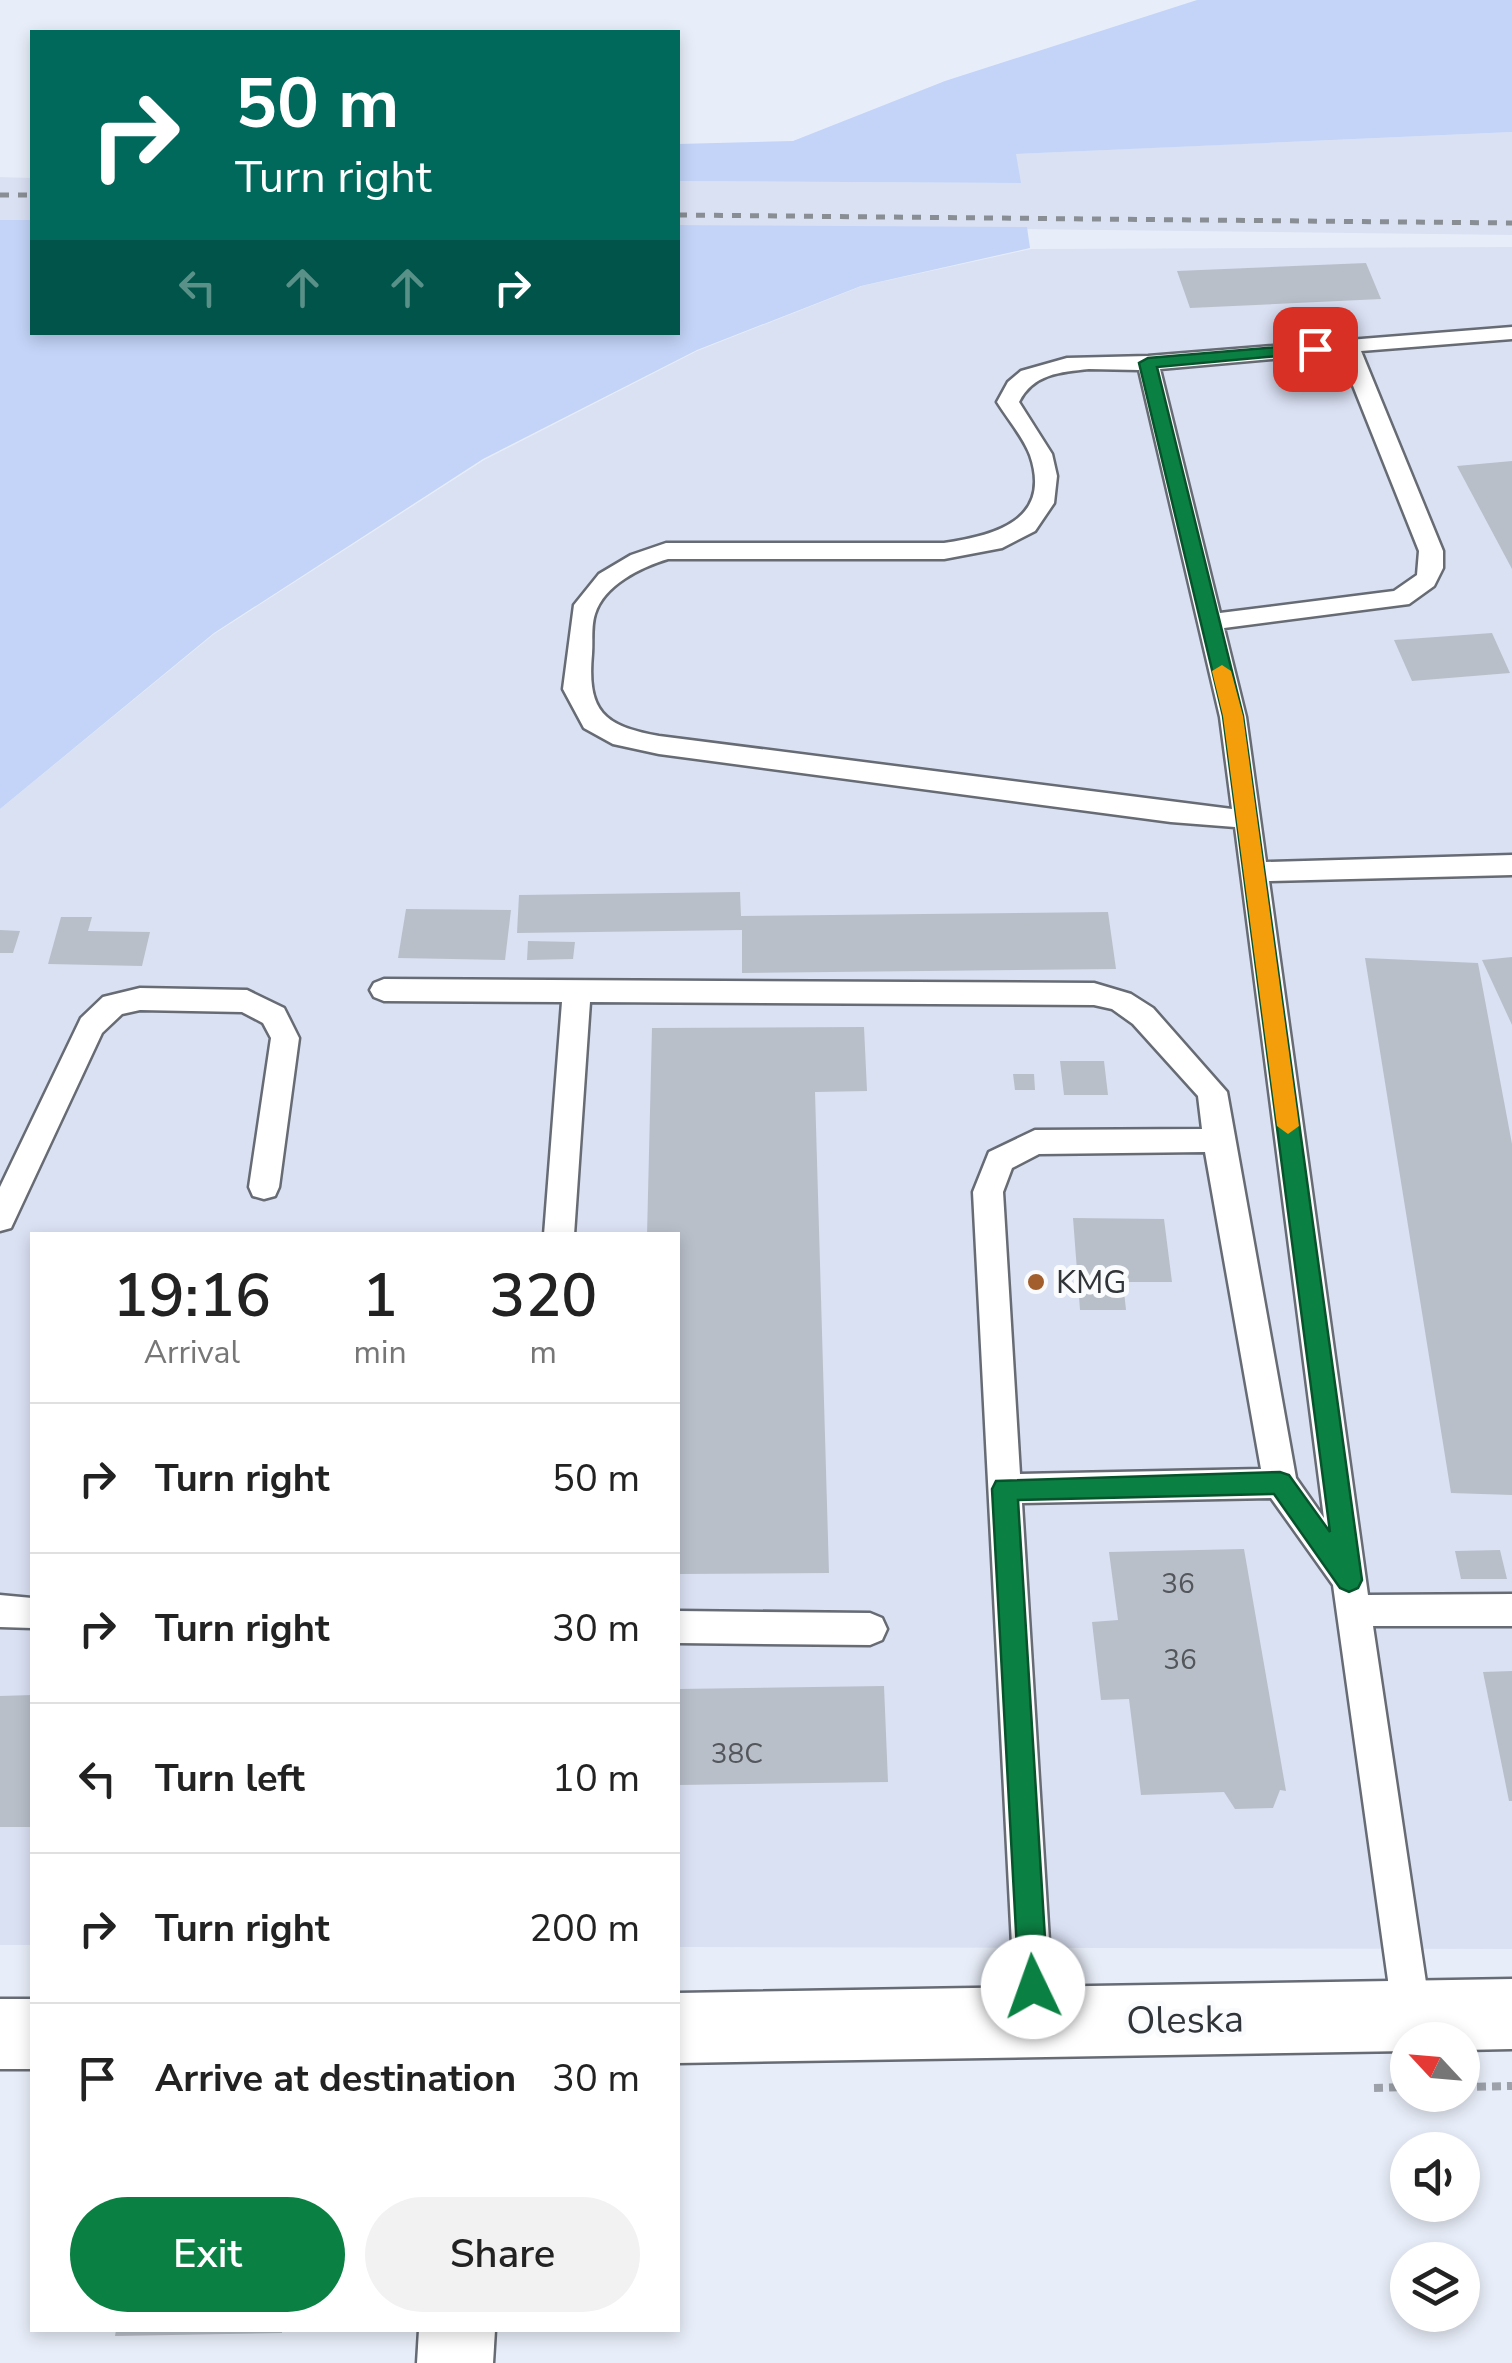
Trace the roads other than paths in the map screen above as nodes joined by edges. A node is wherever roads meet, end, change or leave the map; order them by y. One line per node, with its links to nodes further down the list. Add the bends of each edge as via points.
1 (1512, 333): 2 (lane)
2 (1348, 346): 3 (lane); 4 (lane, via 1433,570 1422,587 1400,598)
3 (1148, 363): 4 (lane); 5 (lane, via 1040,369 1011,388 1008,402 1040,454 1044,476 1042,503 1027,526 994,543 944,551 666,551 638,560 608,579 583,611 576,689 593,722 622,738)
4 (1210, 622): 5 (lane, via 1233,716)
5 (1247, 819): 7 (lane)
6 (1512, 866): 7 (lane)
7 (1254, 872): 16 (lane)
8 (384, 990): 9 (lane)
9 (577, 993): 10 (lane, via 1094,994 1143,1016 1212,1092); 13 (lane)
10 (1218, 1140): 14 (lane); 15 (lane, via 1035,1142 1000,1160 988,1192)
11 (264, 1187): 12 (lane, via 285,1038 274,1016 247,1001 140,999 113,1005 91,1026)
12 (0, 1219)
13 (559, 1232)
14 (1280, 1483): 15 (lane); 16 (lane)
15 (1005, 1489): 24 (lane)
16 (1351, 1596): 17 (lane); 23 (lane)
17 (1512, 1610)
18 (0, 1611): 19 (lane)
19 (30, 1613)
20 (680, 1628): 21 (lane)
21 (870, 1628)
22 (1512, 2014): 23 (street, Oleska)
23 (1412, 2016): 24 (street, Oleska)
24 (1035, 2022): 25 (street, Oleska)
25 (680, 2028)
26 (0, 2034): 27 (street)
27 (30, 2034)
28 (457, 2332): 29 (street)
29 (455, 2363)

